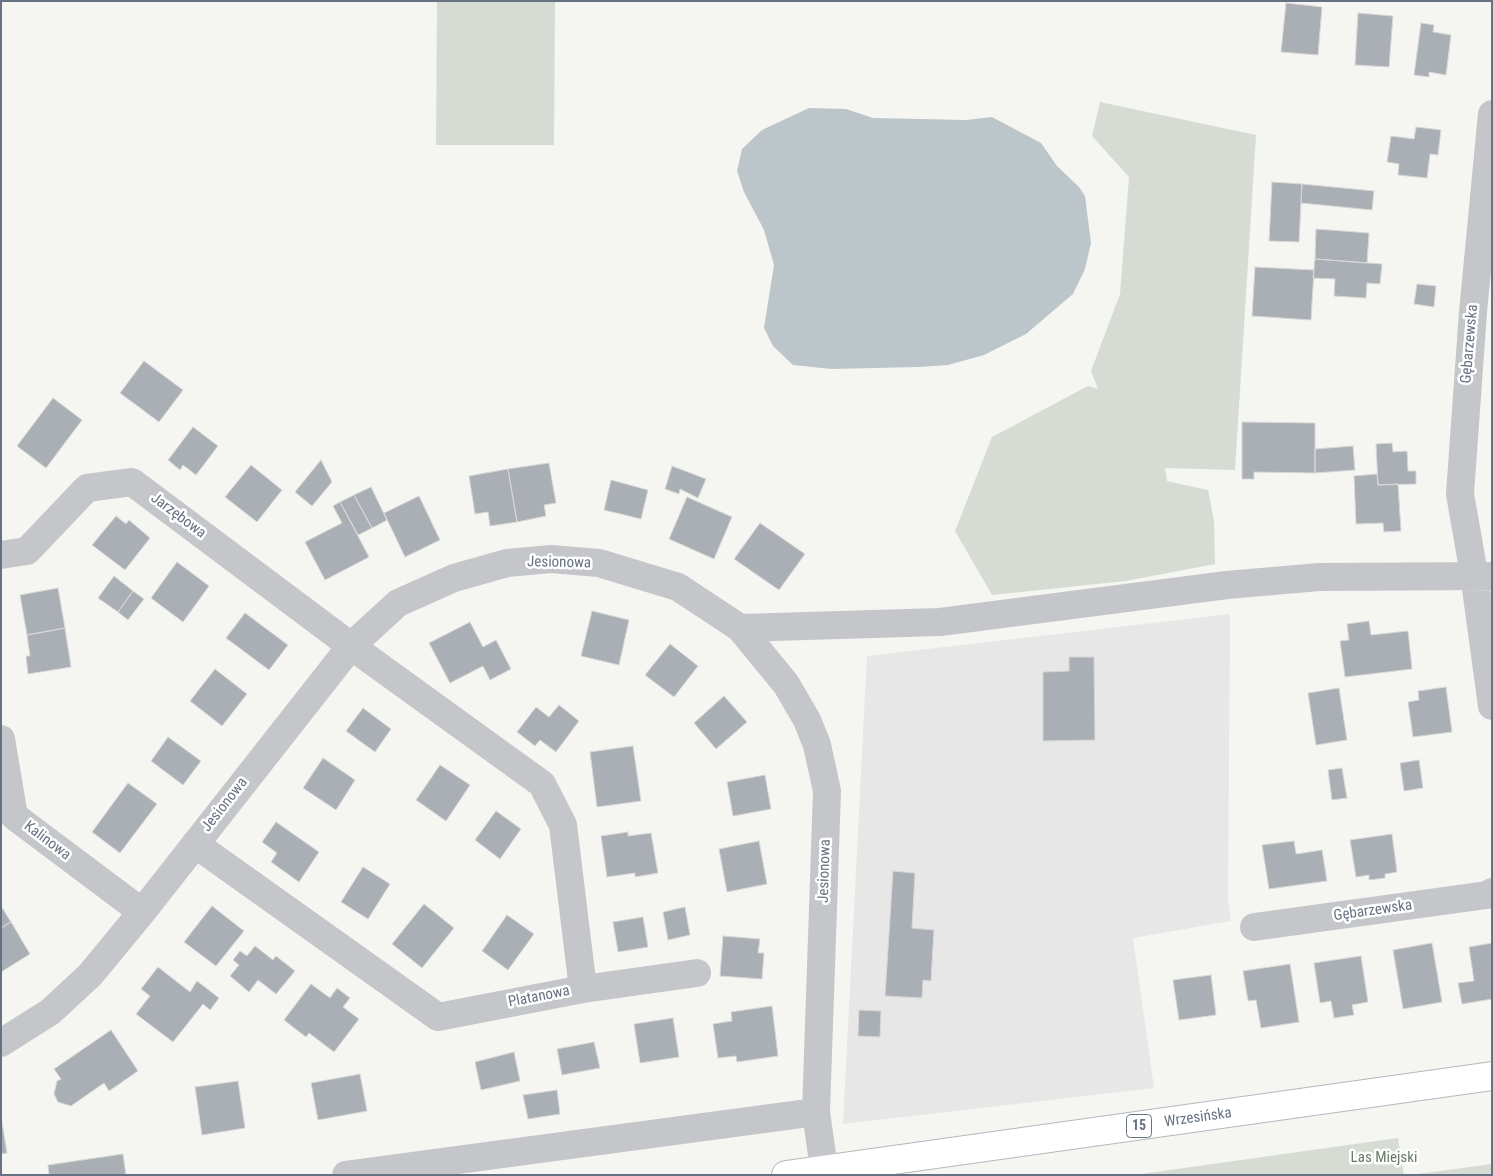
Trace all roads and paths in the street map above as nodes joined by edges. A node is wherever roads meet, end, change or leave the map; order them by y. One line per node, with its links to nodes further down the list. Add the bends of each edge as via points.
1 (1492, 114): 3 (street, Gębarzewska, via 1460,471 1460,494)
2 (1, 555): 5 (street, Jarzębowa, via 27,551 87,488 132,482)
3 (1483, 575): 4 (street, via 1301,578 940,622); 6 (street, Gębarzewska)
4 (740, 628): 5 (street, Jesionowa, via 678,587 599,563 551,559 507,563 454,578 398,603); 16 (street, Jesionowa, via 786,684 807,720 817,745 827,791)
5 (350, 646): 8 (street, Jesionowa); 13 (street, Platanowa, via 542,784 563,825)
6 (1492, 706)
7 (1, 739): 10 (street, Kalinowa, via 14,816)
8 (195, 844): 10 (street, Jesionowa); 13 (street, Platanowa, via 438,1017)
9 (1492, 892): 11 (street, Gębarzewska)
10 (142, 912): 14 (street, Jesionowa, via 90,975 50,1012)
11 (1254, 927)
12 (697, 973): 13 (street)
13 (583, 989)
14 (1, 1043)
15 (1492, 1076): 17 (main road, Wrzesińska / 15)
16 (816, 1112): 17 (street, Jesionowa); 18 (street)
17 (824, 1170): 19 (main road, Wrzesińska / 15)
18 (346, 1175)
19 (786, 1175)

